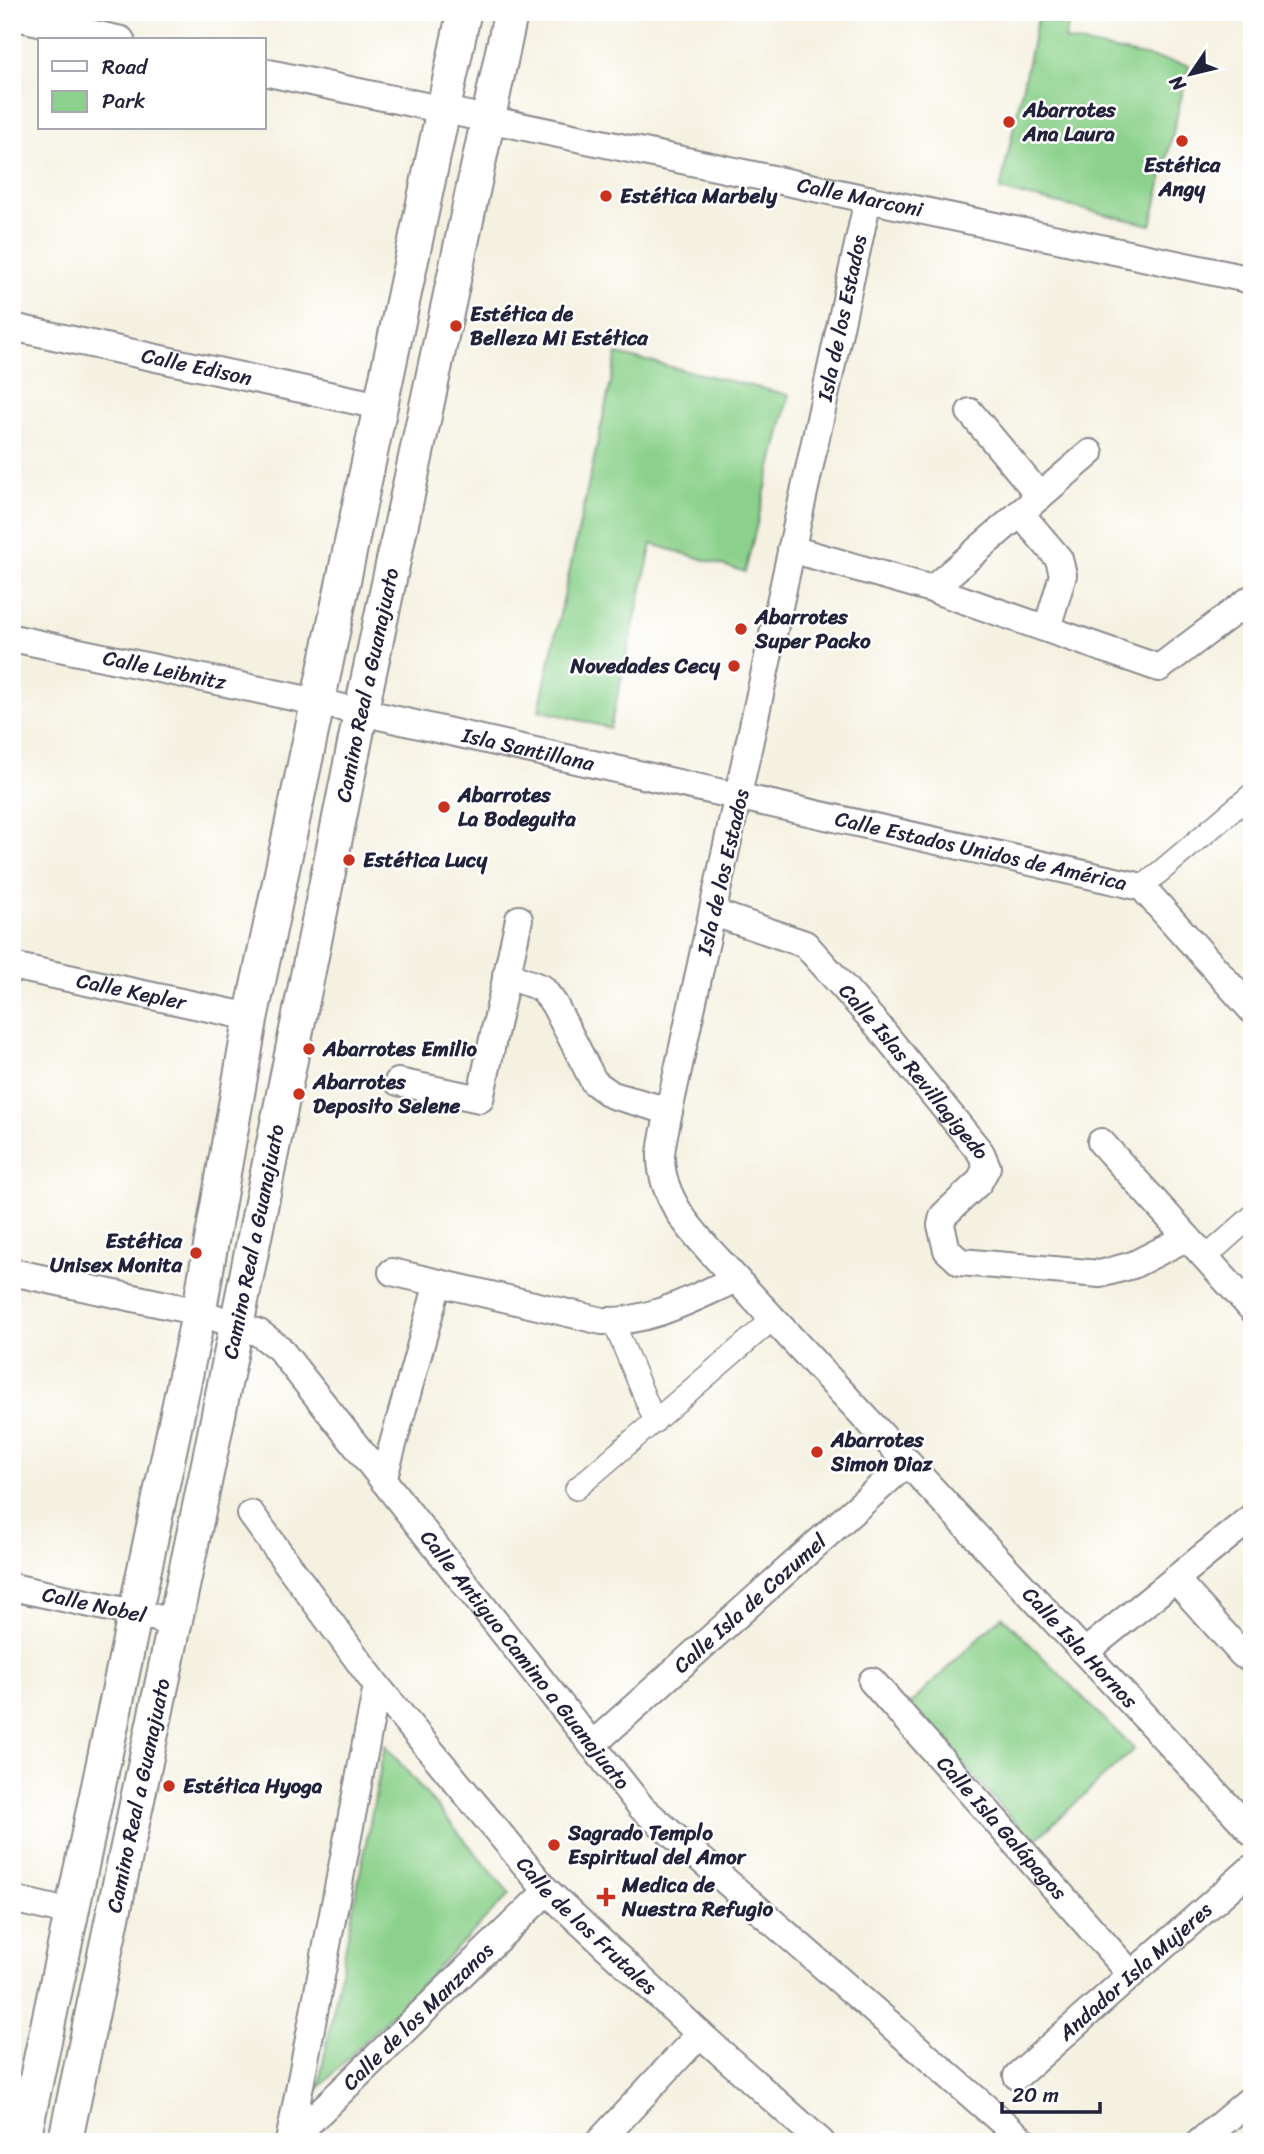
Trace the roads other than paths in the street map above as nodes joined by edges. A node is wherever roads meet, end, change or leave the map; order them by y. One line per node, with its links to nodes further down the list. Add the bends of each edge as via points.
1 (464, 12): 6 (street, Camino Real a Guanajuato)
2 (511, 12): 7 (street, Camino Real a Guanajuato)
3 (12, 16): 4 (street)
4 (112, 38)
5 (266, 72): 6 (street, Calle Marconi)
6 (444, 111): 7 (street, Calle Marconi); 11 (street, Camino Real a Guanajuato)
7 (488, 120): 8 (street, Calle Marconi); 22 (street, Camino Real a Guanajuato)
8 (868, 199): 9 (street, Calle Marconi); 16 (street, Isla de los Estados)
9 (1252, 280)
10 (12, 327): 11 (street, Calle Edison)
11 (380, 406): 21 (street, Camino Real a Guanajuato)
12 (970, 412): 14 (street)
13 (1090, 453): 14 (street)
14 (1040, 496): 15 (street)
15 (1020, 513): 17 (street); 19 (street, via 1059,559 1063,575)
16 (791, 550): 17 (street); 24 (street, Isla de los Estados)
17 (932, 589): 19 (street)
18 (1252, 598): 19 (street, via 1159,668)
19 (1047, 628)
20 (12, 638): 21 (street, Calle Leibnitz)
21 (317, 702): 22 (street, Isla Santillana); 31 (street, Camino Real a Guanajuato)
22 (361, 712): 24 (street, Isla Santillana); 46 (street, Camino Real a Guanajuato)
23 (1252, 794): 25 (street)
24 (740, 796): 25 (street, Calle Estados Unidos de América); 26 (street, Isla de los Estados)
25 (1142, 887): 30 (street, Calle Estados Unidos de América)
26 (713, 913): 33 (street, Isla de los Estados); 36 (street, Calle Islas Revillagigedo, via 805,944 981,1153 987,1167 979,1182 943,1216 941,1225 947,1250 960,1262 1100,1274 1133,1265)
27 (519, 919): 29 (street)
28 (12, 966): 31 (street, Calle Kepler)
29 (506, 975): 32 (street, via 480,1099); 33 (street, via 542,988 594,1082 612,1095)
30 (1252, 1010)
31 (251, 1017): 43 (street, Camino Real a Guanajuato)
32 (398, 1082)
33 (668, 1111): 40 (street, Isla de los Estados, via 661,1156 667,1192 689,1226)
34 (1101, 1142): 36 (street)
35 (1252, 1216): 37 (street)
36 (1186, 1238): 37 (street)
37 (1205, 1258): 42 (street)
38 (12, 1272): 43 (street, Calle Antiguo Camino a Guanajuato)
39 (392, 1272): 41 (street)
40 (736, 1279): 44 (street, Isla de los Estados); 45 (street, via 658,1313)
41 (438, 1283): 45 (street); 49 (street)
42 (1252, 1309)
43 (199, 1312): 46 (street, Calle Antiguo Camino a Guanajuato); 55 (street, Camino Real a Guanajuato)
44 (773, 1319): 47 (street); 48 (street, Isla de los Estados)
45 (613, 1321): 47 (street)
46 (237, 1323): 49 (street, Calle Antiguo Camino a Guanajuato, via 279,1348); 56 (street, Camino Real a Guanajuato)
47 (655, 1422): 50 (street)
48 (908, 1462): 57 (street, Calle Isla Hornos); 61 (street, Calle Isla de Cozumel)
49 (383, 1480): 61 (street, Calle Antiguo Camino a Guanajuato)
50 (576, 1489)
51 (251, 1514): 60 (street, Calle de los Frutales)
52 (1252, 1517): 53 (street)
53 (1175, 1579): 57 (street); 58 (street, via 1243,1656)
54 (12, 1587): 55 (street, Calle Nobel)
55 (136, 1613): 56 (street, Calle Nobel); 66 (street, Camino Real a Guanajuato)
56 (175, 1622): 72 (street, Camino Real a Guanajuato)
57 (1085, 1651): 62 (street, Calle Isla Hornos)
58 (1252, 1657)
59 (872, 1681): 67 (street, Calle Isla Galápagos)
60 (377, 1686): 64 (street, Calle de los Frutales); 73 (street)
61 (592, 1745): 76 (street, Calle Antiguo Camino a Guanajuato, via 642,1808)
62 (1251, 1829)
63 (1252, 1868): 67 (street, Andador Isla Mujeres)
64 (547, 1891): 68 (street, Calle de los Frutales); 73 (street, Calle de los Manzanos)
65 (12, 1899): 66 (street)
66 (72, 1913): 71 (street, Camino Real a Guanajuato)
67 (1131, 1973): 69 (street, Andador Isla Mujeres)
68 (701, 2034): 74 (street); 75 (street, Calle de los Frutales)
69 (1017, 2076)
70 (1252, 2098): 77 (street)
71 (23, 2142)
72 (65, 2142)
73 (289, 2142)
74 (599, 2142)
75 (821, 2142)
76 (1026, 2142)
77 (1200, 2142)

